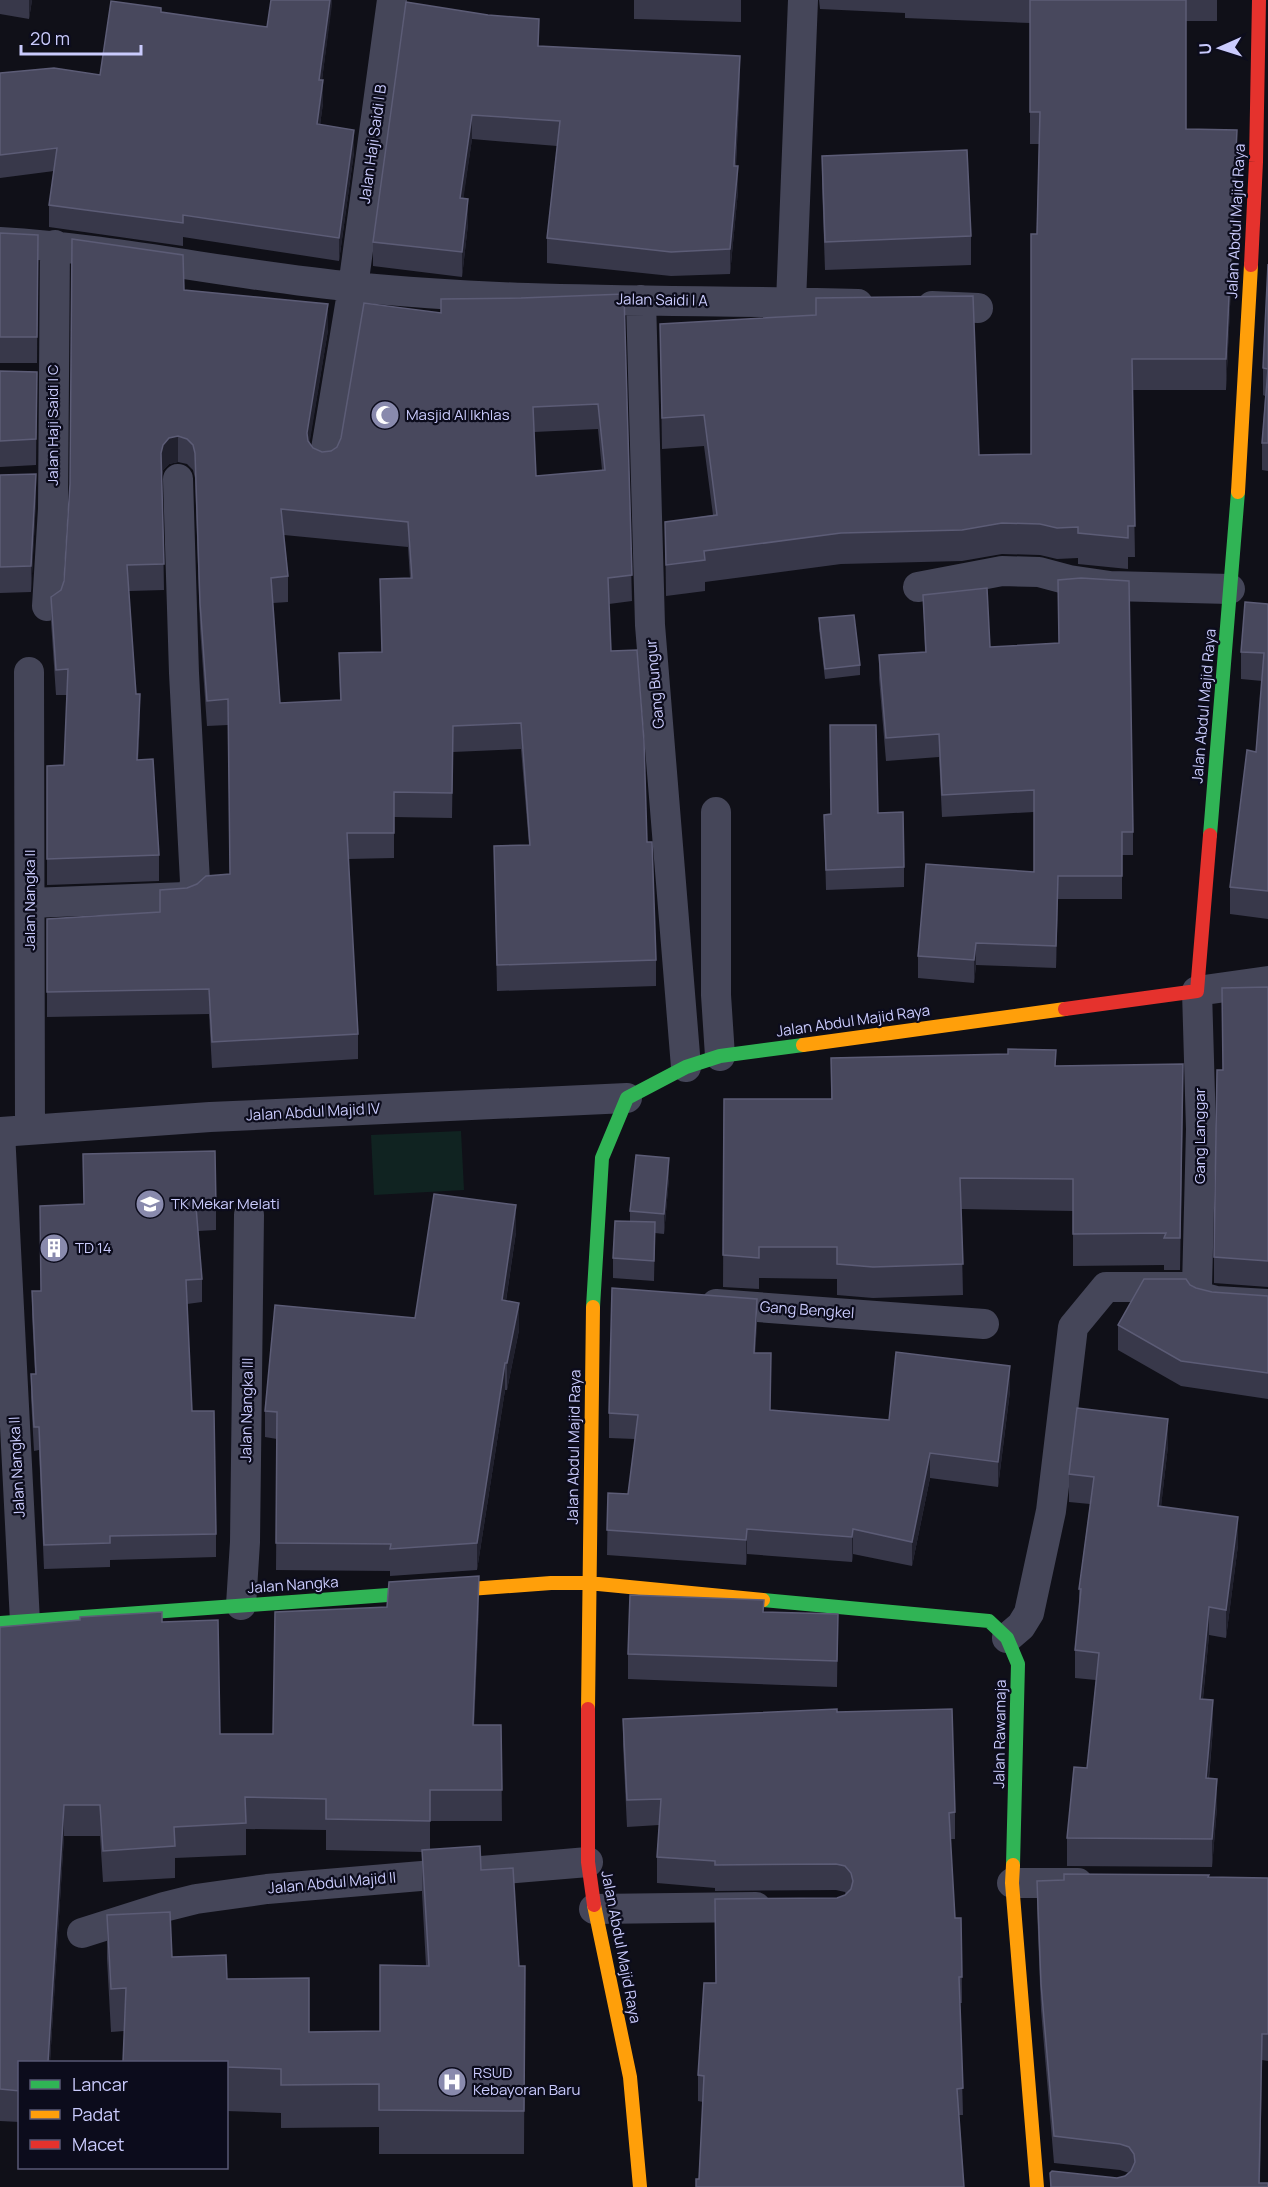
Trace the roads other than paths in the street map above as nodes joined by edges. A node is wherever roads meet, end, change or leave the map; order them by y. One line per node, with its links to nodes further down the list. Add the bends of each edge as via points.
1 (392, 0): 6 (street, Jalan Haji Saidi I B)
2 (803, 0): 8 (street)
3 (1259, 0): 15 (street, Jalan Abdul Majid Raya, via 1256,162)
4 (0, 242): 5 (street, Jalan Saidi I A)
5 (55, 245): 6 (street, Jalan Saidi I A); 12 (street, Jalan Haji Saidi I C, via 42,380)
6 (353, 287): 7 (street, Jalan Saidi I A, via 479,297); 10 (street, Jalan Haji Saidi I B)
7 (641, 300): 8 (street, Jalan Saidi I A); 23 (street, Gang Bungur, via 650,625)
8 (791, 302): 9 (street, Jalan Saidi I A)
9 (978, 308)
10 (324, 461)
11 (178, 479): 19 (street, via 193,891 186,897)
12 (53, 482): 13 (street); 16 (street, Jalan Haji Saidi I C)
13 (21, 483)
14 (918, 587): 15 (street, via 1002,572 1039,572 1110,586)
15 (1230, 589): 21 (street, Jalan Abdul Majid Raya)
16 (47, 606)
17 (29, 672): 19 (street, Jalan Nangka II)
18 (716, 812): 22 (street)
19 (30, 903): 25 (street, Jalan Nangka II)
20 (1268, 981): 21 (street)
21 (1197, 991): 22 (street, Jalan Abdul Majid Raya); 28 (street, Gang Langgar, via 1201,1129)
22 (720, 1056): 23 (street, Jalan Abdul Majid Raya)
23 (686, 1067): 24 (street, Jalan Abdul Majid Raya)
24 (627, 1098): 25 (street, Jalan Abdul Majid IV); 32 (street, Jalan Abdul Majid Raya, via 602,1158 605,1295)
25 (30, 1129): 26 (street, Jalan Abdul Majid IV)
26 (0, 1132): 34 (street, Jalan Nangka II)
27 (249, 1215): 33 (street, Jalan Nangka III)
28 (1197, 1284): 30 (street, via 1202,1297 1216,1301); 35 (street, via 1106,1287 1072,1327 1051,1511 1029,1613)
29 (688, 1301): 31 (street, Gang Bengkel)
30 (1268, 1304)
31 (984, 1324)
32 (588, 1584): 33 (street, Jalan Nangka, via 551,1583); 35 (street, via 989,1622); 36 (street, Jalan Abdul Majid Raya)
33 (241, 1605): 34 (street, Jalan Nangka)
34 (12, 1622)
35 (1007, 1638): 37 (street, Jalan Rawamaja, via 1018,1664)
36 (588, 1862): 40 (street, Jalan Abdul Majid Raya); 41 (street, Jalan Abdul Majid II, via 267,1889 196,1899)
37 (1012, 1883): 38 (street); 42 (street, Jalan Rawamaja)
38 (1102, 1883)
39 (778, 1907): 40 (street)
40 (594, 1909): 44 (street, Jalan Abdul Majid Raya, via 630,2077)
41 (82, 1934)
42 (1037, 2182): 43 (street)
43 (1068, 2182)
44 (640, 2187)

